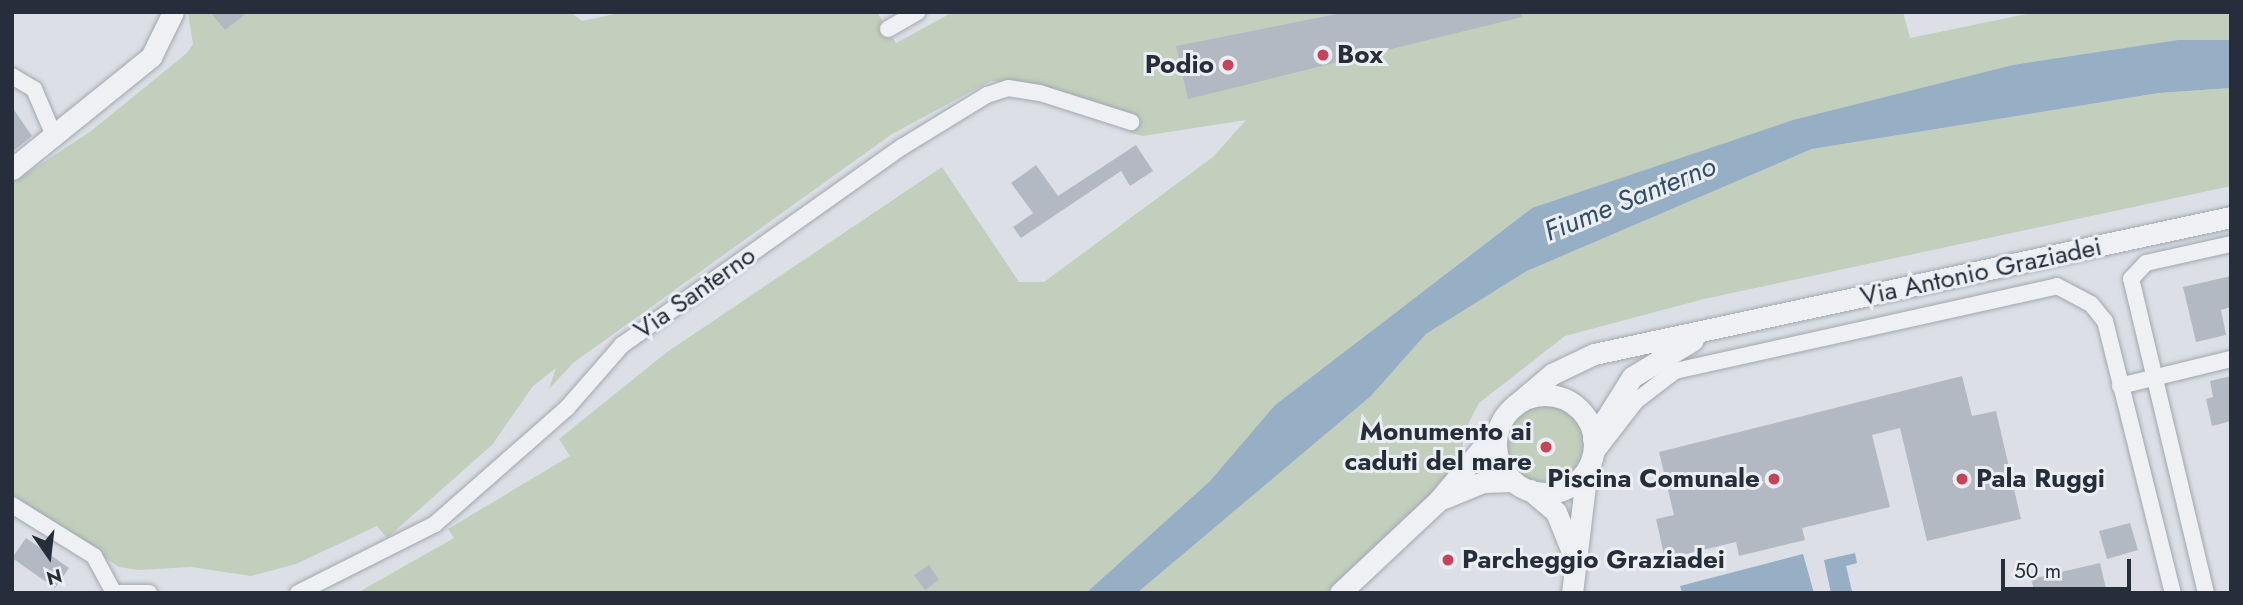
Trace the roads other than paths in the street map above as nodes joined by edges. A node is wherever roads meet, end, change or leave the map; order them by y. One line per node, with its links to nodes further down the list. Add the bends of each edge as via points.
1 (173, 12): 6 (street, via 151,57)
2 (917, 12): 3 (street)
3 (888, 29)
4 (12, 76): 6 (street, via 34,89)
5 (1132, 122): 26 (street, Via Santerno, via 1040,93 1008,88 987,95 902,147 622,345 540,433 435,524)
6 (55, 138): 7 (street)
7 (12, 169)
8 (2231, 217): 10 (street, Via Antonio Graziadei)
9 (2231, 244): 12 (street, via 2135,270 2131,294)
10 (1732, 327): 14 (street, Via Antonio Graziadei, via 1594,354 1552,374); 16 (street, Via Antonio Graziadei, via 1690,341 1632,377)
11 (2231, 359): 12 (street)
12 (2152, 378): 13 (street); 18 (street)
13 (2120, 386): 16 (street, via 2098,309 2057,286 2040,287 1675,371 1636,401); 19 (street)
14 (1513, 407): 15 (street); 16 (street, via 1534,396 1557,397 1578,408)
15 (1498, 429): 17 (street, via 1498,457); 20 (street)
16 (1590, 455): 17 (street, via 1555,492); 22 (street)
17 (1521, 485): 20 (street, via 1483,482); 22 (street, via 1556,512)
18 (2180, 492): 19 (street); 30 (street)
19 (2150, 499): 29 (street)
20 (1439, 500): 27 (street)
21 (12, 505): 23 (street, via 94,556)
22 (1574, 559): 28 (street)
23 (114, 593)
24 (120, 593): 25 (street)
25 (149, 593)
26 (298, 593)
27 (1340, 593)
28 (1572, 593)
29 (2173, 593)
30 (2206, 593)

